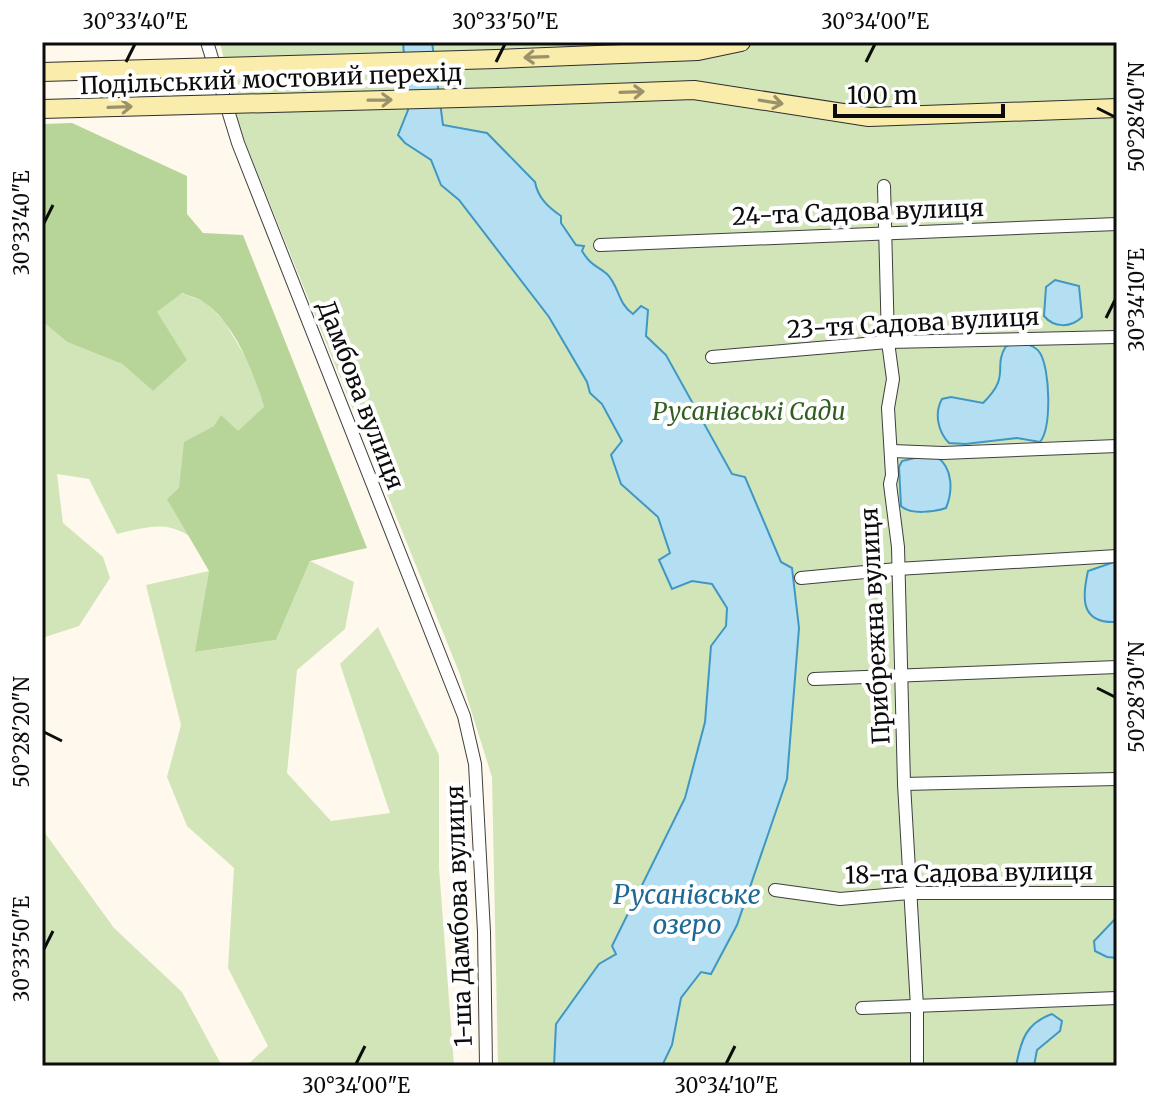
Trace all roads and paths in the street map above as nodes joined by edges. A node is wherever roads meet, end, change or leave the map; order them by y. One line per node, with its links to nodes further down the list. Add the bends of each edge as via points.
1 (207, 42): 21 (street, Дамбова вулиця, via 238,143 464,716)
2 (741, 42): 3 (main road, Подільський мостовий перехід, one-way to 3, bridge, via 698,51)
3 (42, 72)
4 (1117, 108): 5 (main road, Подільський мостовий перехід, one-way to 4, bridge, via 694,90 869,117)
5 (42, 109)
6 (884, 186): 8 (street, Прибрежна вулиця)
7 (1117, 224): 8 (street, 24-та Садова вулиця)
8 (887, 232): 9 (street, 24-та Садова вулиця); 11 (street, Прибрежна вулиця)
9 (600, 245)
10 (1117, 337): 11 (street, 23-тя Садова вулиця)
11 (888, 342): 12 (street, 23-тя Садова вулиця); 14 (street, Прибрежна вулиця)
12 (712, 357)
13 (1117, 446): 14 (street)
14 (892, 451): 16 (street, Прибрежна вулиця)
15 (1117, 556): 16 (street)
16 (897, 569): 17 (street); 19 (street, Прибрежна вулиця)
17 (801, 578)
18 (1117, 667): 19 (street)
19 (901, 674): 20 (street); 23 (street, Прибрежна вулиця)
20 (814, 679)
21 (475, 764): 30 (street, 1-ша Дамбова вулиця)
22 (1117, 779): 23 (street)
23 (904, 784): 25 (street, Прибрежна вулиця)
24 (775, 890): 25 (street, 18-та Садова вулиця, via 840,899)
25 (909, 893): 26 (street, 18-та Садова вулиця); 28 (street, Прибрежна вулиця)
26 (1117, 893)
27 (1117, 998): 28 (street)
28 (917, 1007): 29 (street); 31 (street, Прибрежна вулиця)
29 (862, 1008)
30 (486, 1066)
31 (917, 1066)

